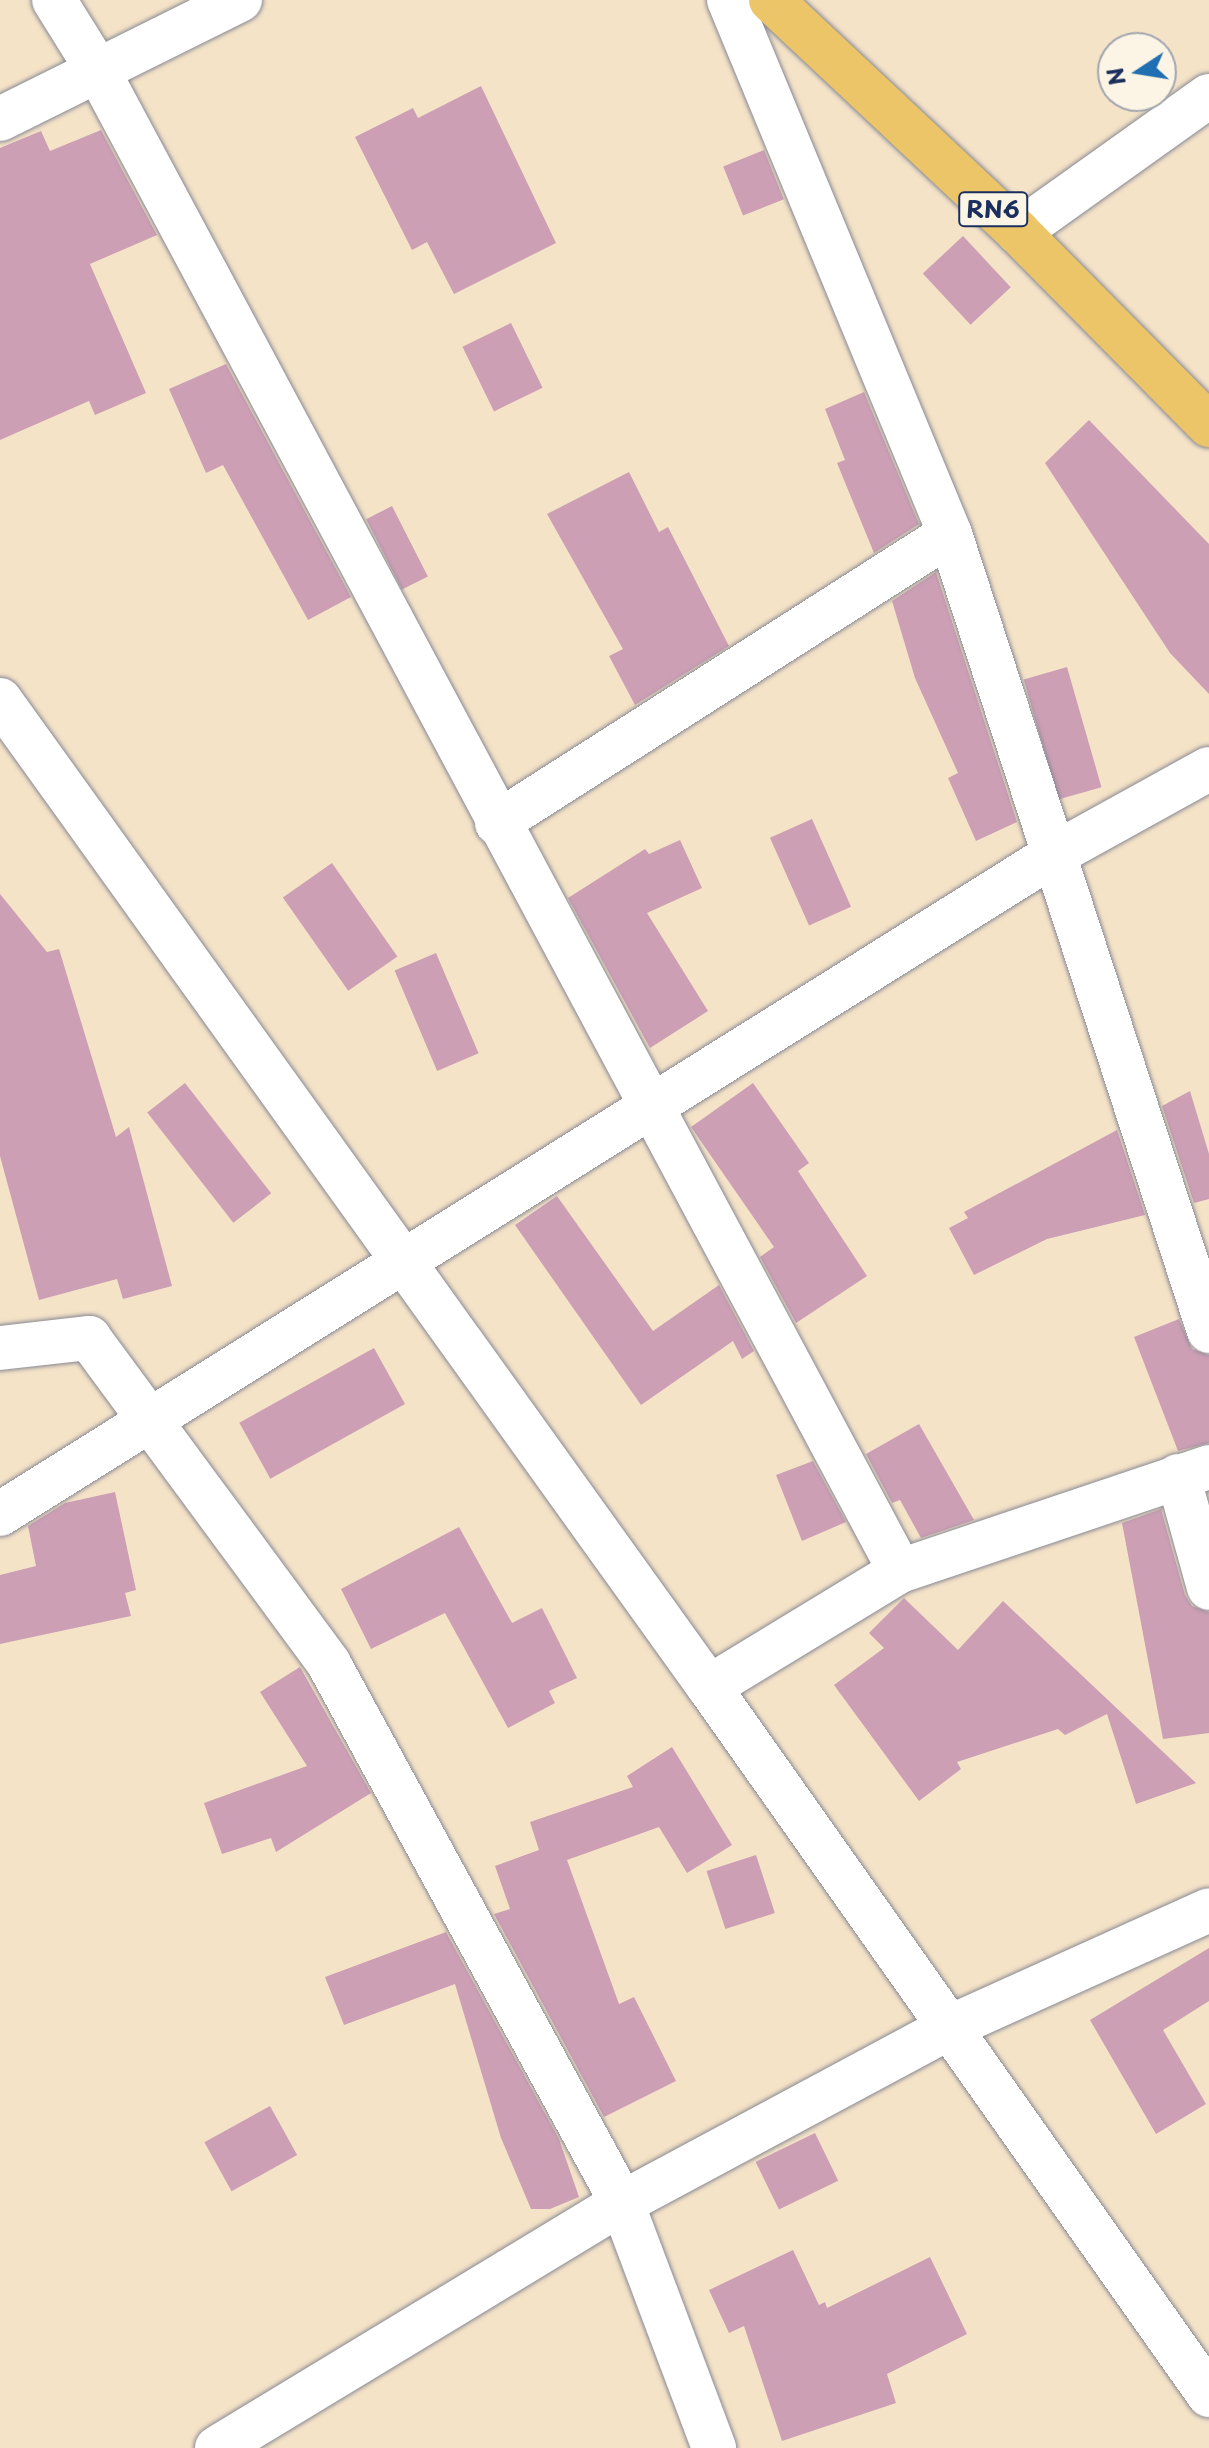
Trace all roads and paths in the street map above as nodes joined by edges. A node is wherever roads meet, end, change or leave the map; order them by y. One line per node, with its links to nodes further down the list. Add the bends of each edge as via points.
1 (54, 0): 5 (street)
2 (240, 0): 5 (street)
3 (729, 0): 10 (street)
4 (771, 0): 8 (highway, RN6)
5 (97, 69): 7 (street); 13 (street)
6 (1209, 96): 8 (street)
7 (0, 119)
8 (1018, 232): 9 (highway, RN6)
9 (1209, 425)
10 (950, 534): 13 (street); 14 (street)
11 (0, 700): 16 (street)
12 (1209, 769): 14 (street)
13 (497, 823): 15 (street)
14 (1053, 855): 15 (street); 17 (street)
15 (650, 1108): 16 (street); 22 (street)
16 (402, 1263): 19 (street); 24 (street)
17 (1209, 1331)
18 (0, 1348): 19 (street, via 89,1338)
19 (149, 1420): 21 (street); 27 (street, via 329,1664)
20 (1194, 1472): 22 (street); 23 (street)
21 (0, 1514)
22 (900, 1571): 24 (street)
23 (1209, 1588)
24 (709, 1687): 26 (street)
25 (1209, 1910): 26 (street)
26 (948, 2028): 27 (street); 28 (street)
27 (622, 2203): 29 (street); 30 (street)
28 (1209, 2395)
29 (217, 2448)
30 (714, 2448)

